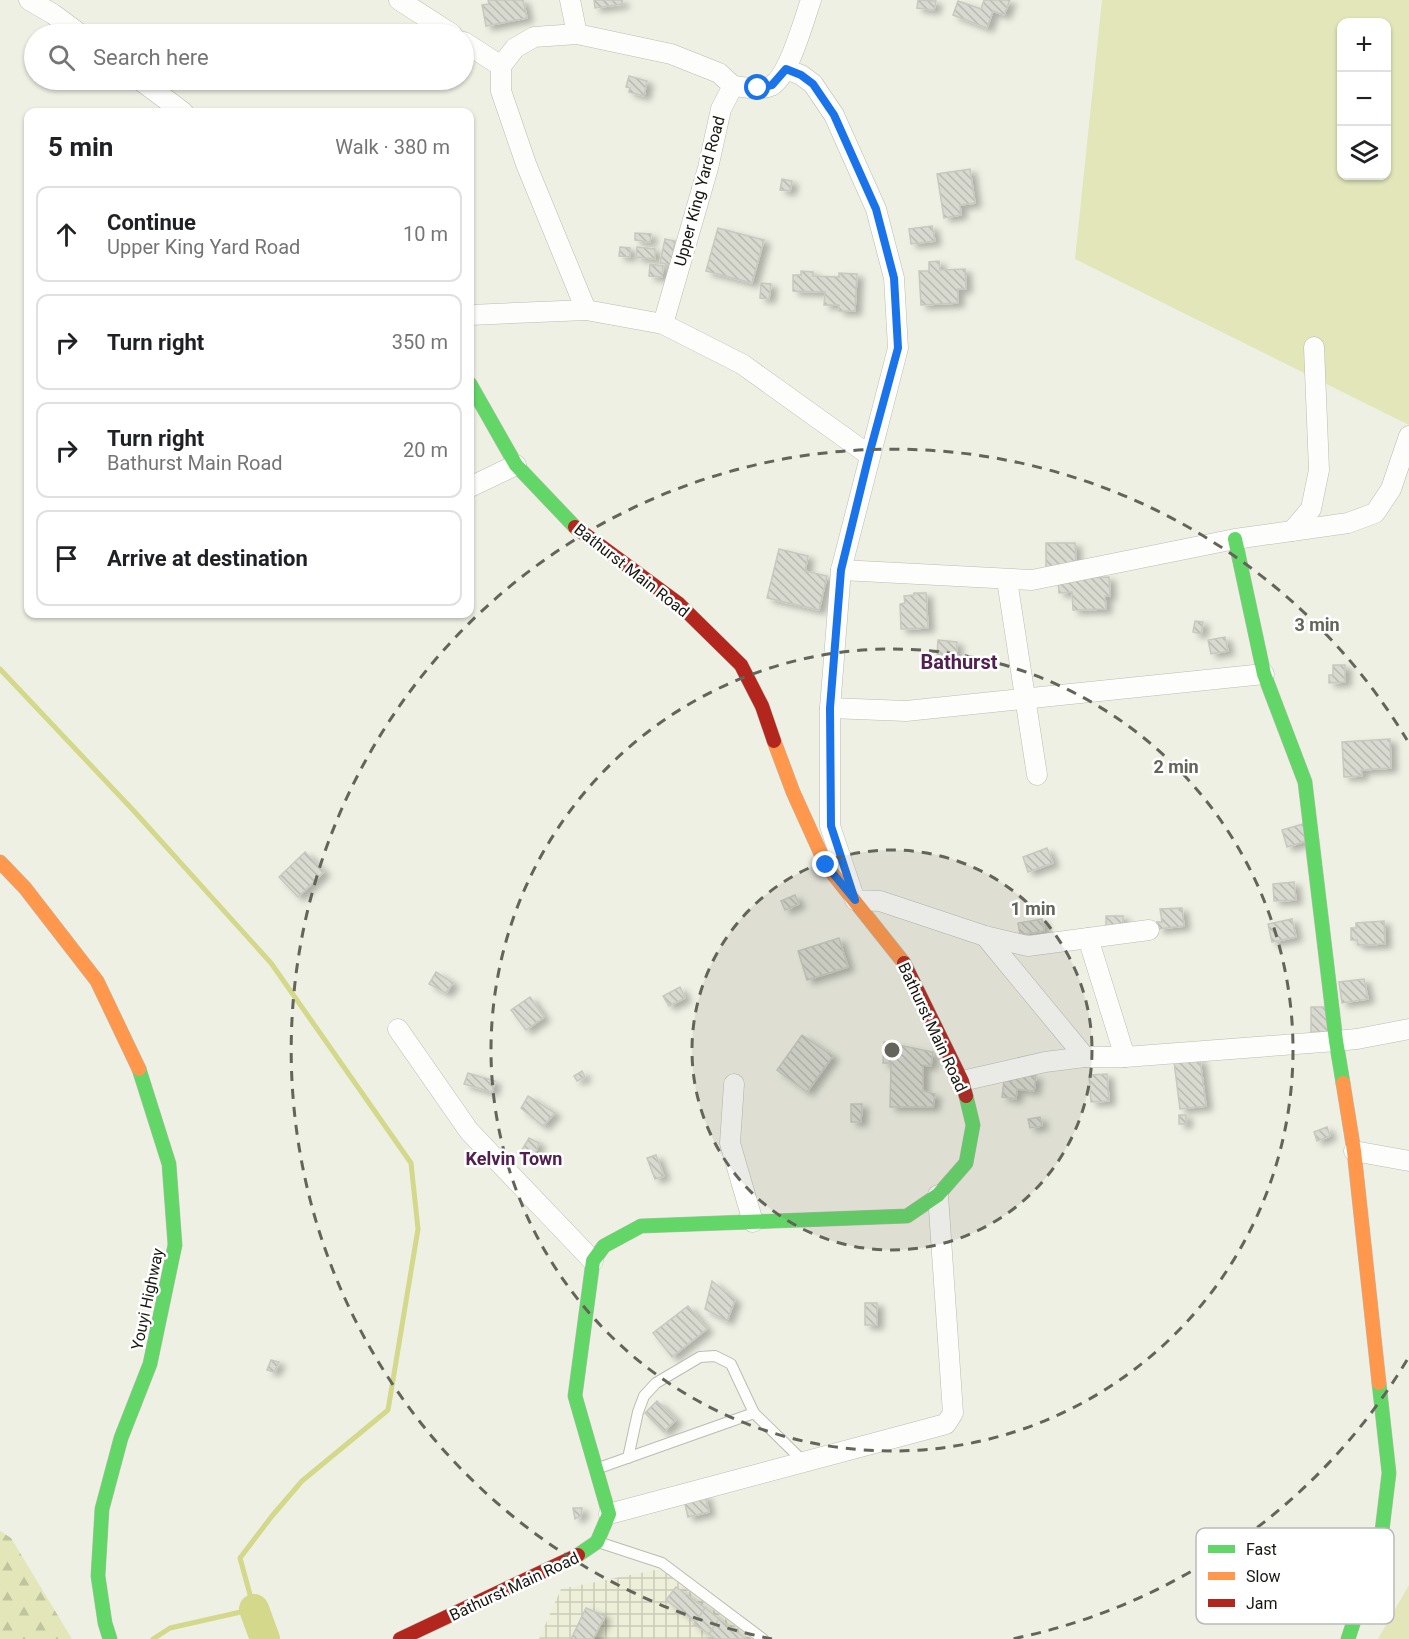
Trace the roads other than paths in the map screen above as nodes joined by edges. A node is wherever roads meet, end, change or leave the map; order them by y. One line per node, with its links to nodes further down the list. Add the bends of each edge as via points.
1 (30, 0): 5 (street)
2 (399, 0): 6 (street)
3 (570, 0): 7 (street)
4 (811, 0): 10 (street)
5 (66, 24)
6 (436, 24)
7 (577, 34): 9 (street, via 534,37 516,48); 11 (street, via 671,54 719,73)
8 (474, 48): 9 (street)
9 (501, 66): 14 (street, via 501,92 526,164)
10 (786, 69): 11 (street, via 772,85); 20 (street, via 813,84 834,115 876,209 894,278 898,348)
11 (733, 86): 16 (street, Upper King Yard Road, via 721,109)
12 (153, 90): 13 (street)
13 (178, 108)
14 (586, 310): 15 (street); 16 (street)
15 (474, 315)
16 (663, 324): 20 (street, via 742,364)
17 (1314, 347): 23 (street, via 1319,470 1311,509)
18 (474, 391): 21 (street, Bathurst Main Road)
19 (1409, 436): 23 (street, via 1391,489 1375,513 1348,523)
20 (869, 455): 25 (street)
21 (516, 465): 22 (street); 32 (street, Bathurst Main Road, via 578,530 679,604 741,664 826,865)
22 (474, 485)
23 (1292, 531): 24 (street)
24 (1235, 539): 26 (street, via 1032,580); 27 (street)
25 (841, 570): 26 (street); 29 (street)
26 (1007, 580): 28 (street)
27 (1264, 674): 28 (street); 38 (street, via 1305,782)
28 (1025, 699): 29 (street, via 906,711); 30 (street)
29 (830, 708): 32 (street, via 831,826)
30 (1037, 775)
31 (0, 862): 56 (street, Youyi Highway, via 97,981 140,1072 169,1164 175,1245 150,1364 121,1438 102,1509 98,1576)
32 (855, 900): 34 (street, via 880,901); 41 (street, Bathurst Main Road, via 903,961)
33 (1149, 930): 35 (street)
34 (985, 936): 35 (street, via 1028,946); 39 (street)
35 (1088, 938): 40 (street)
36 (398, 1029): 47 (street, via 469,1131)
37 (1409, 1029): 38 (street)
38 (1336, 1041): 40 (street); 43 (street)
39 (1085, 1056): 40 (street); 41 (street)
40 (1125, 1057)
41 (962, 1081): 45 (street, Bathurst Main Road, via 973,1125 966,1163)
42 (734, 1084): 46 (street, via 730,1143)
43 (1354, 1151): 44 (street); 53 (street, via 1389,1473)
44 (1409, 1161)
45 (938, 1195): 46 (street, Bathurst Main Road, via 907,1216); 50 (street, via 952,1413 946,1424)
46 (753, 1222): 47 (street, Bathurst Main Road, via 641,1226 604,1246)
47 (592, 1261): 51 (street, via 575,1396)
48 (753, 1413): 49 (lane); 49 (lane, via 731,1364 715,1356 700,1357 656,1383 644,1396); 50 (lane)
49 (628, 1458): 51 (lane)
50 (804, 1462): 52 (street)
51 (596, 1469): 52 (street)
52 (609, 1514): 54 (street, Bathurst Main Road)
53 (1382, 1528)
54 (597, 1542): 57 (street, Bathurst Main Road, via 586,1551); 58 (lane, via 662,1563)
55 (1353, 1624): 59 (street)
56 (110, 1639)
57 (400, 1639)
58 (763, 1639)
59 (1348, 1639)

